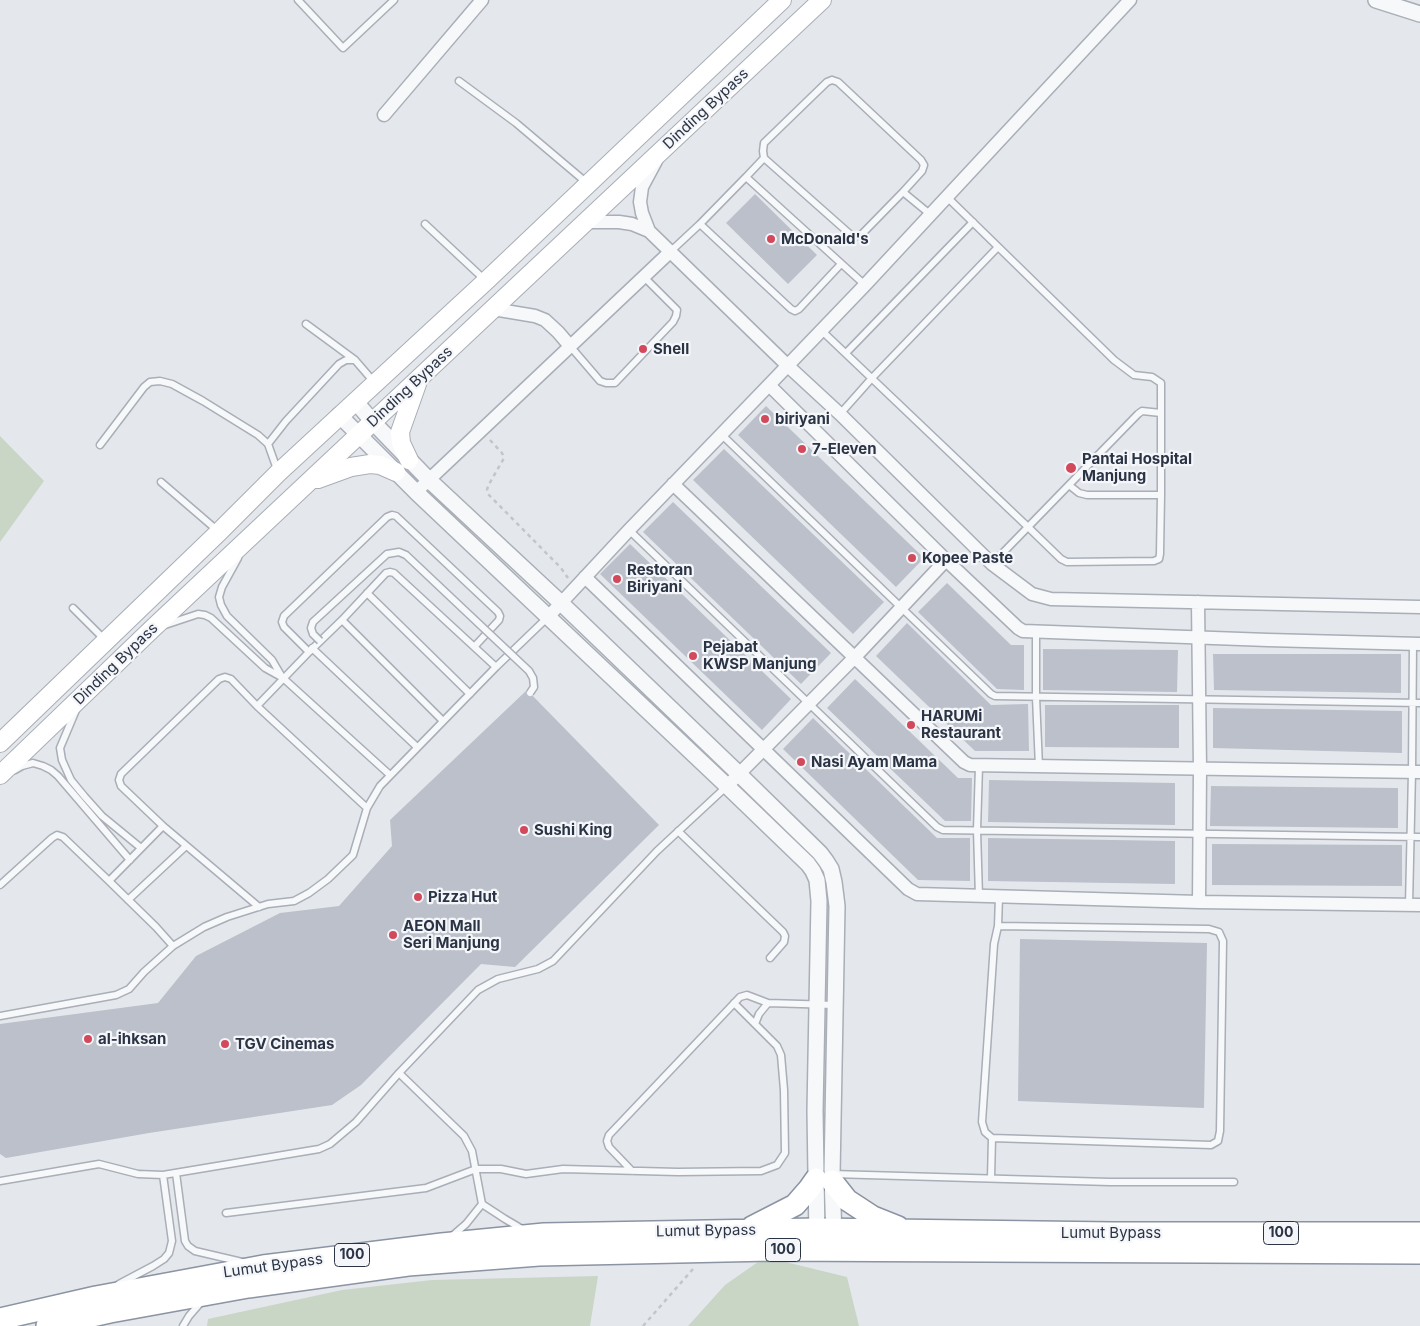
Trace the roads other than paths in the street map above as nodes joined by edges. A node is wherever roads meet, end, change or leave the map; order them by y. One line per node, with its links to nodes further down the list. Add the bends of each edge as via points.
1 (298, 0): 2 (lane, via 343,48)
2 (394, 0)
3 (782, 0): 14 (main road, Dinding Bypass)
4 (822, 0): 11 (main road, Dinding Bypass)
5 (1130, 0): 16 (street)
6 (1376, 0): 8 (street)
7 (480, 1): 10 (street)
8 (1420, 14)
9 (459, 81): 14 (lane, via 516,123)
10 (384, 115)
11 (660, 152): 18 (main road, Dinding Bypass); 22 (street, via 642,187 640,202)
12 (764, 158): 13 (lane); 15 (lane, via 851,235 861,235); 15 (lane, via 764,144 832,80 922,160 922,171)
13 (746, 177): 21 (lane); 25 (lane)
14 (588, 184): 27 (main road, Dinding Bypass)
15 (903, 192): 17 (lane)
16 (947, 197): 17 (street); 19 (lane)
17 (931, 215): 28 (street)
18 (586, 222): 22 (street, via 619,222); 29 (main road, Dinding Bypass)
19 (973, 222): 23 (lane); 33 (lane)
20 (425, 224): 27 (lane)
21 (700, 224): 24 (lane); 25 (lane, via 795,311)
22 (649, 231): 24 (street)
23 (998, 247): 36 (lane); 41 (lane, via 1114,360 1134,375 1152,377 1161,383)
24 (671, 251): 26 (street); 35 (street)
25 (841, 264): 28 (lane)
26 (644, 277): 32 (street); 32 (lane, via 677,310 676,316 615,383 600,380)
27 (486, 281): 38 (main road, Dinding Bypass)
28 (865, 285): 31 (street)
29 (493, 309): 32 (street, via 545,320); 37 (main road, Dinding Bypass)
30 (306, 324): 34 (lane)
31 (822, 331): 33 (lane); 35 (street)
32 (570, 346): 51 (street)
33 (846, 354): 36 (lane)
34 (355, 360): 38 (lane); 47 (lane, via 339,364)
35 (788, 366): 39 (street); 42 (street)
36 (872, 378): 42 (lane); 58 (lane)
37 (418, 379): 44 (main road, Dinding Bypass); 49 (main road, via 400,432)
38 (375, 383): 40 (main road, Dinding Bypass)
39 (769, 386): 45 (street); 62 (street)
40 (355, 401): 43 (main road, Dinding Bypass); 44 (street)
41 (1161, 413): 55 (lane, via 1142,411 1138,414); 57 (lane)
42 (840, 414): 63 (street)
43 (339, 415): 46 (street); 50 (main road, Dinding Bypass)
44 (373, 422): 46 (main road, Dinding Bypass); 49 (street)
45 (721, 434): 54 (street); 68 (lane)
46 (359, 435): 49 (street); 53 (main road, Dinding Bypass)
47 (268, 444): 48 (lane, via 203,401 160,381 150,382 144,387); 50 (lane)
48 (100, 445)
49 (403, 466): 51 (street); 53 (main road, via 351,466); 56 (street)
50 (278, 472): 60 (main road, Dinding Bypass)
51 (429, 480): 56 (street); 67 (street)
52 (161, 482): 60 (lane)
53 (310, 482): 61 (main road, Dinding Bypass)
54 (673, 484): 59 (street); 81 (street)
55 (1070, 484): 57 (lane, via 1079,493 1087,495); 58 (lane)
56 (416, 492): 71 (street)
57 (1161, 495): 58 (lane, via 1160,554 1154,561 1067,562)
58 (1028, 527): 63 (lane)
59 (629, 530): 64 (street); 89 (lane)
60 (219, 532): 76 (main road, Dinding Bypass)
61 (248, 539): 73 (main road, Dinding Bypass); 83 (lane, via 222,587 221,605 226,616 272,660)
62 (946, 560): 68 (street); 74 (street, via 1018,628)
63 (992, 564): 66 (street, via 1032,594 1051,600)
64 (584, 577): 67 (street); 95 (street)
65 (367, 593): 72 (lane); 79 (lane, via 386,573 394,573); 85 (lane)
66 (1198, 602): 69 (street); 75 (street)
67 (561, 603): 71 (street); 101 (street)
68 (902, 607): 81 (street); 87 (lane, via 991,694)
69 (1420, 607)
70 (73, 608): 76 (lane)
71 (548, 617): 82 (lane); 104 (street)
72 (342, 620): 77 (lane); 92 (lane)
73 (152, 629): 83 (lane, via 198,614 205,615 266,668); 86 (main road, Dinding Bypass)
74 (1036, 631): 75 (street); 87 (lane)
75 (1197, 637): 78 (street); 88 (street)
76 (106, 641): 93 (main road, Dinding Bypass)
77 (320, 641): 80 (lane); 84 (lane, bridge, via 313,634 313,622 387,554 399,552 529,671 534,687)
78 (1417, 643): 90 (lane)
79 (475, 646): 80 (lane, via 499,620 498,612 392,515 284,616 284,627); 82 (lane)
80 (311, 650): 83 (lane); 94 (lane)
81 (855, 656): 89 (street); 96 (street, via 964,762)
82 (496, 667): 85 (lane)
83 (283, 678): 91 (lane); 100 (lane)
84 (530, 693)
85 (470, 694): 92 (lane)
86 (82, 697): 102 (main road, Dinding Bypass); 113 (lane, via 60,748 62,760 71,780 102,816)
87 (1036, 697): 88 (lane); 97 (lane)
88 (1199, 700): 90 (lane); 98 (street)
89 (809, 703): 95 (street); 107 (lane, via 937,827 943,830)
90 (1416, 703): 99 (lane)
91 (257, 706): 105 (lane); 106 (lane, via 231,679 219,679 121,774 121,786)
92 (443, 721): 94 (lane)
93 (0, 743)
94 (417, 748): 100 (lane)
95 (764, 749): 101 (street); 118 (street, via 908,889 916,894)
96 (979, 766): 97 (street); 107 (lane)
97 (1039, 767): 98 (street)
98 (1200, 769): 99 (street); 109 (street)
99 (1416, 772): 110 (lane)
100 (390, 774): 105 (lane)
101 (739, 774): 104 (street); 129 (street, via 820,853 831,869 837,906)
102 (0, 775)
103 (0, 779): 114 (lane, via 33,763 51,770)
104 (727, 786): 108 (lane); 128 (street, via 808,864 817,880)
105 (366, 808): 122 (lane, via 353,855 333,875 294,901)
106 (163, 826): 112 (lane); 113 (lane)
107 (977, 830): 109 (lane); 118 (lane)
108 (678, 831): 125 (lane, via 783,932 784,942); 132 (lane, via 552,961 478,990)
109 (1199, 833): 110 (lane); 120 (street)
110 (1411, 836): 111 (lane); 121 (lane)
111 (1420, 837)
112 (186, 846): 119 (lane); 122 (lane)
113 (141, 848): 114 (lane)
114 (130, 860): 115 (lane)
115 (109, 881): 116 (lane, via 58,836); 119 (lane)
116 (0, 885)
117 (999, 896): 118 (street); 120 (street); 123 (lane)
118 (979, 897)
119 (128, 900): 124 (lane)
120 (1199, 902): 121 (street)
121 (1415, 905)
122 (259, 907): 124 (lane, via 204,927)
123 (998, 926): 133 (lane, via 994,944 982,1122 984,1132); 133 (lane, via 1209,929 1219,932 1223,941 1220,1131 1218,1141 1211,1145)
124 (173, 946): 130 (lane, via 129,989 116,995)
125 (770, 958)
126 (734, 1003): 127 (lane, via 747,995); 131 (lane); 135 (lane, via 609,1135 609,1147)
127 (768, 1003): 128 (lane); 131 (lane)
128 (816, 1004): 129 (lane); 138 (street)
129 (834, 1004): 138 (street)
130 (0, 1016)
131 (755, 1024): 135 (lane, via 777,1046 781,1055 785,1153 777,1165 761,1171)
132 (399, 1073): 134 (lane, via 464,1136); 136 (lane, via 356,1122 325,1147)
133 (992, 1138): 139 (lane)
134 (476, 1169): 135 (lane, via 526,1174 563,1169); 142 (lane); 143 (lane, via 426,1188)
135 (632, 1171)
136 (176, 1173): 137 (lane); 151 (lane, via 188,1246 195,1251)
137 (163, 1175): 140 (lane, via 138,1174 99,1164); 153 (lane, via 172,1241 169,1253 153,1266)
138 (824, 1176): 139 (lane); 144 (highway, via 795,1205); 145 (highway, via 858,1208); 148 (street)
139 (990, 1178): 141 (lane)
140 (0, 1181)
141 (1234, 1182)
142 (482, 1204): 147 (lane); 149 (lane, via 466,1224)
143 (226, 1213)
144 (745, 1230): 147 (highway, Lumut Bypass / 100); 148 (highway, Lumut Bypass / 100)
145 (907, 1231): 146 (highway, Lumut Bypass / 100); 148 (highway, Lumut Bypass / 100)
146 (1420, 1233)
147 (535, 1235): 149 (highway, Lumut Bypass / 100)
148 (825, 1239): 150 (highway, Lumut Bypass / 100); 152 (highway, Lumut Bypass / 100, via 709,1251 539,1255 408,1265)
149 (442, 1244): 151 (highway, Lumut Bypass / 100)
150 (1420, 1253)
151 (263, 1266): 153 (highway, Lumut Bypass / 100)
152 (210, 1294): 155 (highway, Lumut Bypass / 100); 156 (lane, via 188,1316)
153 (96, 1297): 154 (highway, Lumut Bypass / 100)
154 (0, 1319)
155 (47, 1326)
156 (184, 1326)

